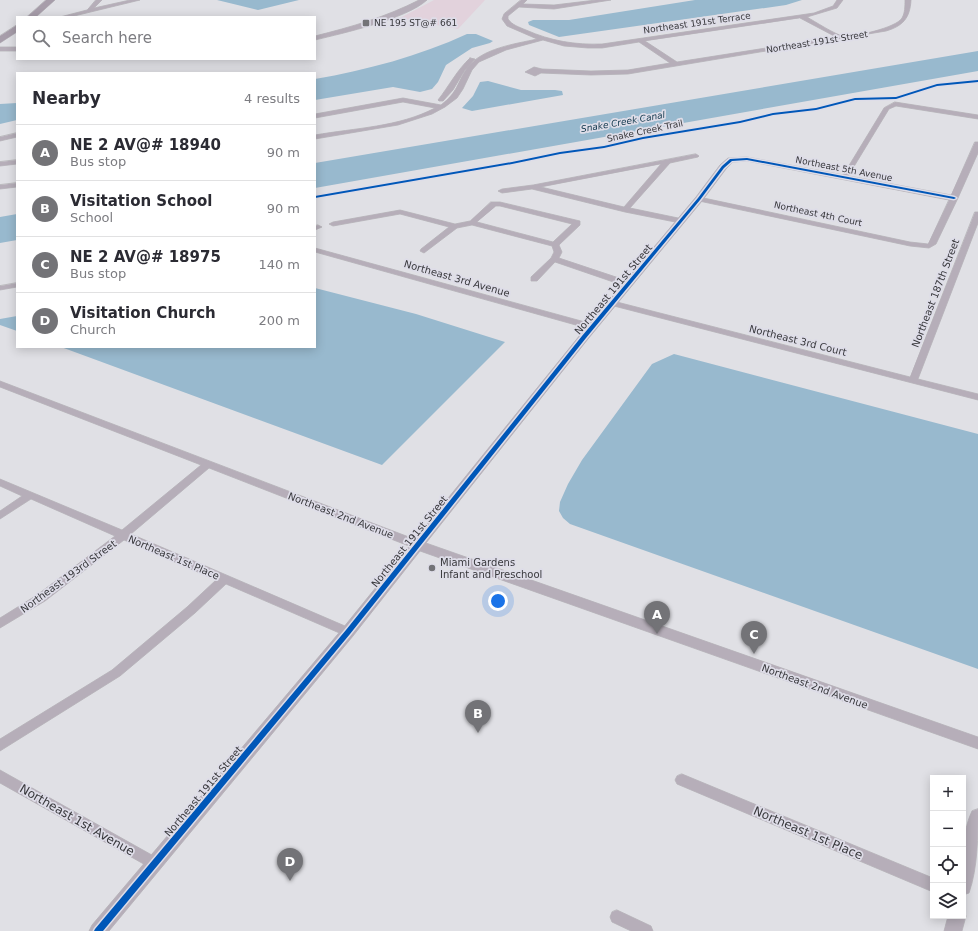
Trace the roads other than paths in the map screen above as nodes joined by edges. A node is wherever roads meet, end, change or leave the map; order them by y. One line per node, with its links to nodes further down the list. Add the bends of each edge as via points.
1 (99, 0): 10 (street)
2 (137, 0): 10 (street)
3 (424, 0): 16 (street, via 372,23)
4 (524, 0): 9 (street)
5 (608, 0): 9 (street, via 554,7)
6 (840, 0): 13 (street, Northeast 191st Terrace, via 835,7)
7 (908, 0): 18 (street, Northeast 191st Street, via 908,14 899,24 876,32)
8 (54, 5): 11 (main road)
9 (518, 5): 17 (street, Northeast 191st Terrace, via 505,19)
10 (89, 11): 12 (street)
11 (34, 16)
12 (67, 16)
13 (801, 16): 18 (street); 19 (street, Northeast 191st Terrace)
14 (16, 29): 20 (main road)
15 (16, 38): 20 (main road)
16 (316, 38)
17 (539, 38): 19 (street, Northeast 191st Terrace, via 568,46 592,47); 24 (street, via 491,50 472,59 460,69 448,94); 25 (street, via 477,62 471,67 460,90)
18 (842, 38): 22 (street, Northeast 191st Street)
19 (640, 40): 22 (street)
20 (0, 46): 21 (street)
21 (16, 49)
22 (675, 64): 23 (street, Northeast 191st Street, via 615,73)
23 (540, 72)
24 (432, 105): 25 (street); 26 (street, via 403,100); 28 (street, via 402,117)
25 (440, 107): 30 (street, via 409,120)
26 (316, 116)
27 (978, 117): 38 (street, via 895,104 887,108)
28 (316, 133)
29 (16, 135): 31 (street)
30 (316, 137)
31 (0, 139)
32 (978, 144): 45 (street)
33 (696, 156): 35 (street)
34 (731, 160): 38 (street, Northeast 5th Avenue, via 747,159); 46 (street, Northeast 191st Street)
35 (668, 161): 43 (street); 47 (street)
36 (16, 162): 37 (street)
37 (0, 164)
38 (845, 177): 45 (street, Northeast 5th Avenue)
39 (16, 180): 40 (street)
40 (0, 182)
41 (16, 185): 42 (street)
42 (0, 187)
43 (532, 187): 44 (street); 47 (street)
44 (502, 191)
45 (954, 198): 46 (street, Northeast 4th Court, via 929,246)
46 (699, 199): 50 (street, Northeast 191st Street)
47 (626, 210): 50 (street, via 644,214 647,218)
48 (978, 214): 63 (street, Northeast 187th Street)
49 (472, 223): 52 (street); 53 (street); 53 (street, via 494,204 500,204 577,223)
50 (679, 223): 58 (street, Northeast 191st Street)
51 (333, 224): 52 (street, via 400,212)
52 (455, 226): 55 (street)
53 (555, 244): 56 (street, via 558,252)
54 (316, 250): 62 (street, Northeast 3rd Avenue)
55 (424, 251)
56 (554, 259): 57 (street); 58 (street, via 602,276)
57 (534, 279)
58 (631, 281): 61 (street, Northeast 191st Street)
59 (16, 285): 60 (street)
60 (0, 288)
61 (613, 303): 62 (street, Northeast 191st Street); 63 (street, Northeast 3rd Court)
62 (592, 327): 71 (street, Northeast 191st Street)
63 (913, 380): 65 (street, Northeast 3rd Court)
64 (0, 384): 66 (street, Northeast 2nd Avenue)
65 (978, 396)
66 (208, 464): 70 (street, Northeast 193rd Street); 71 (street, Northeast 2nd Avenue)
67 (0, 482): 68 (street, Northeast 1st Place)
68 (30, 495): 69 (street); 70 (street, Northeast 1st Place)
69 (0, 516)
70 (123, 535): 72 (street, Northeast 1st Place); 73 (street, Northeast 193rd Street, via 42,598)
71 (418, 545): 74 (street, Northeast 191st Street); 75 (street, Northeast 2nd Avenue)
72 (225, 578): 74 (street, Northeast 1st Place); 76 (street, via 116,673)
73 (0, 624)
74 (348, 632): 80 (street, Northeast 191st Street)
75 (978, 743)
76 (0, 746)
77 (0, 776): 80 (street, Northeast 1st Avenue)
78 (682, 780): 82 (street, Northeast 1st Place)
79 (978, 816): 81 (street)
80 (154, 863): 85 (street, Northeast 191st Street)
81 (964, 883)
82 (930, 884)
83 (617, 917): 86 (street)
84 (956, 919): 87 (street)
85 (98, 931)
86 (646, 931)
87 (953, 931)

